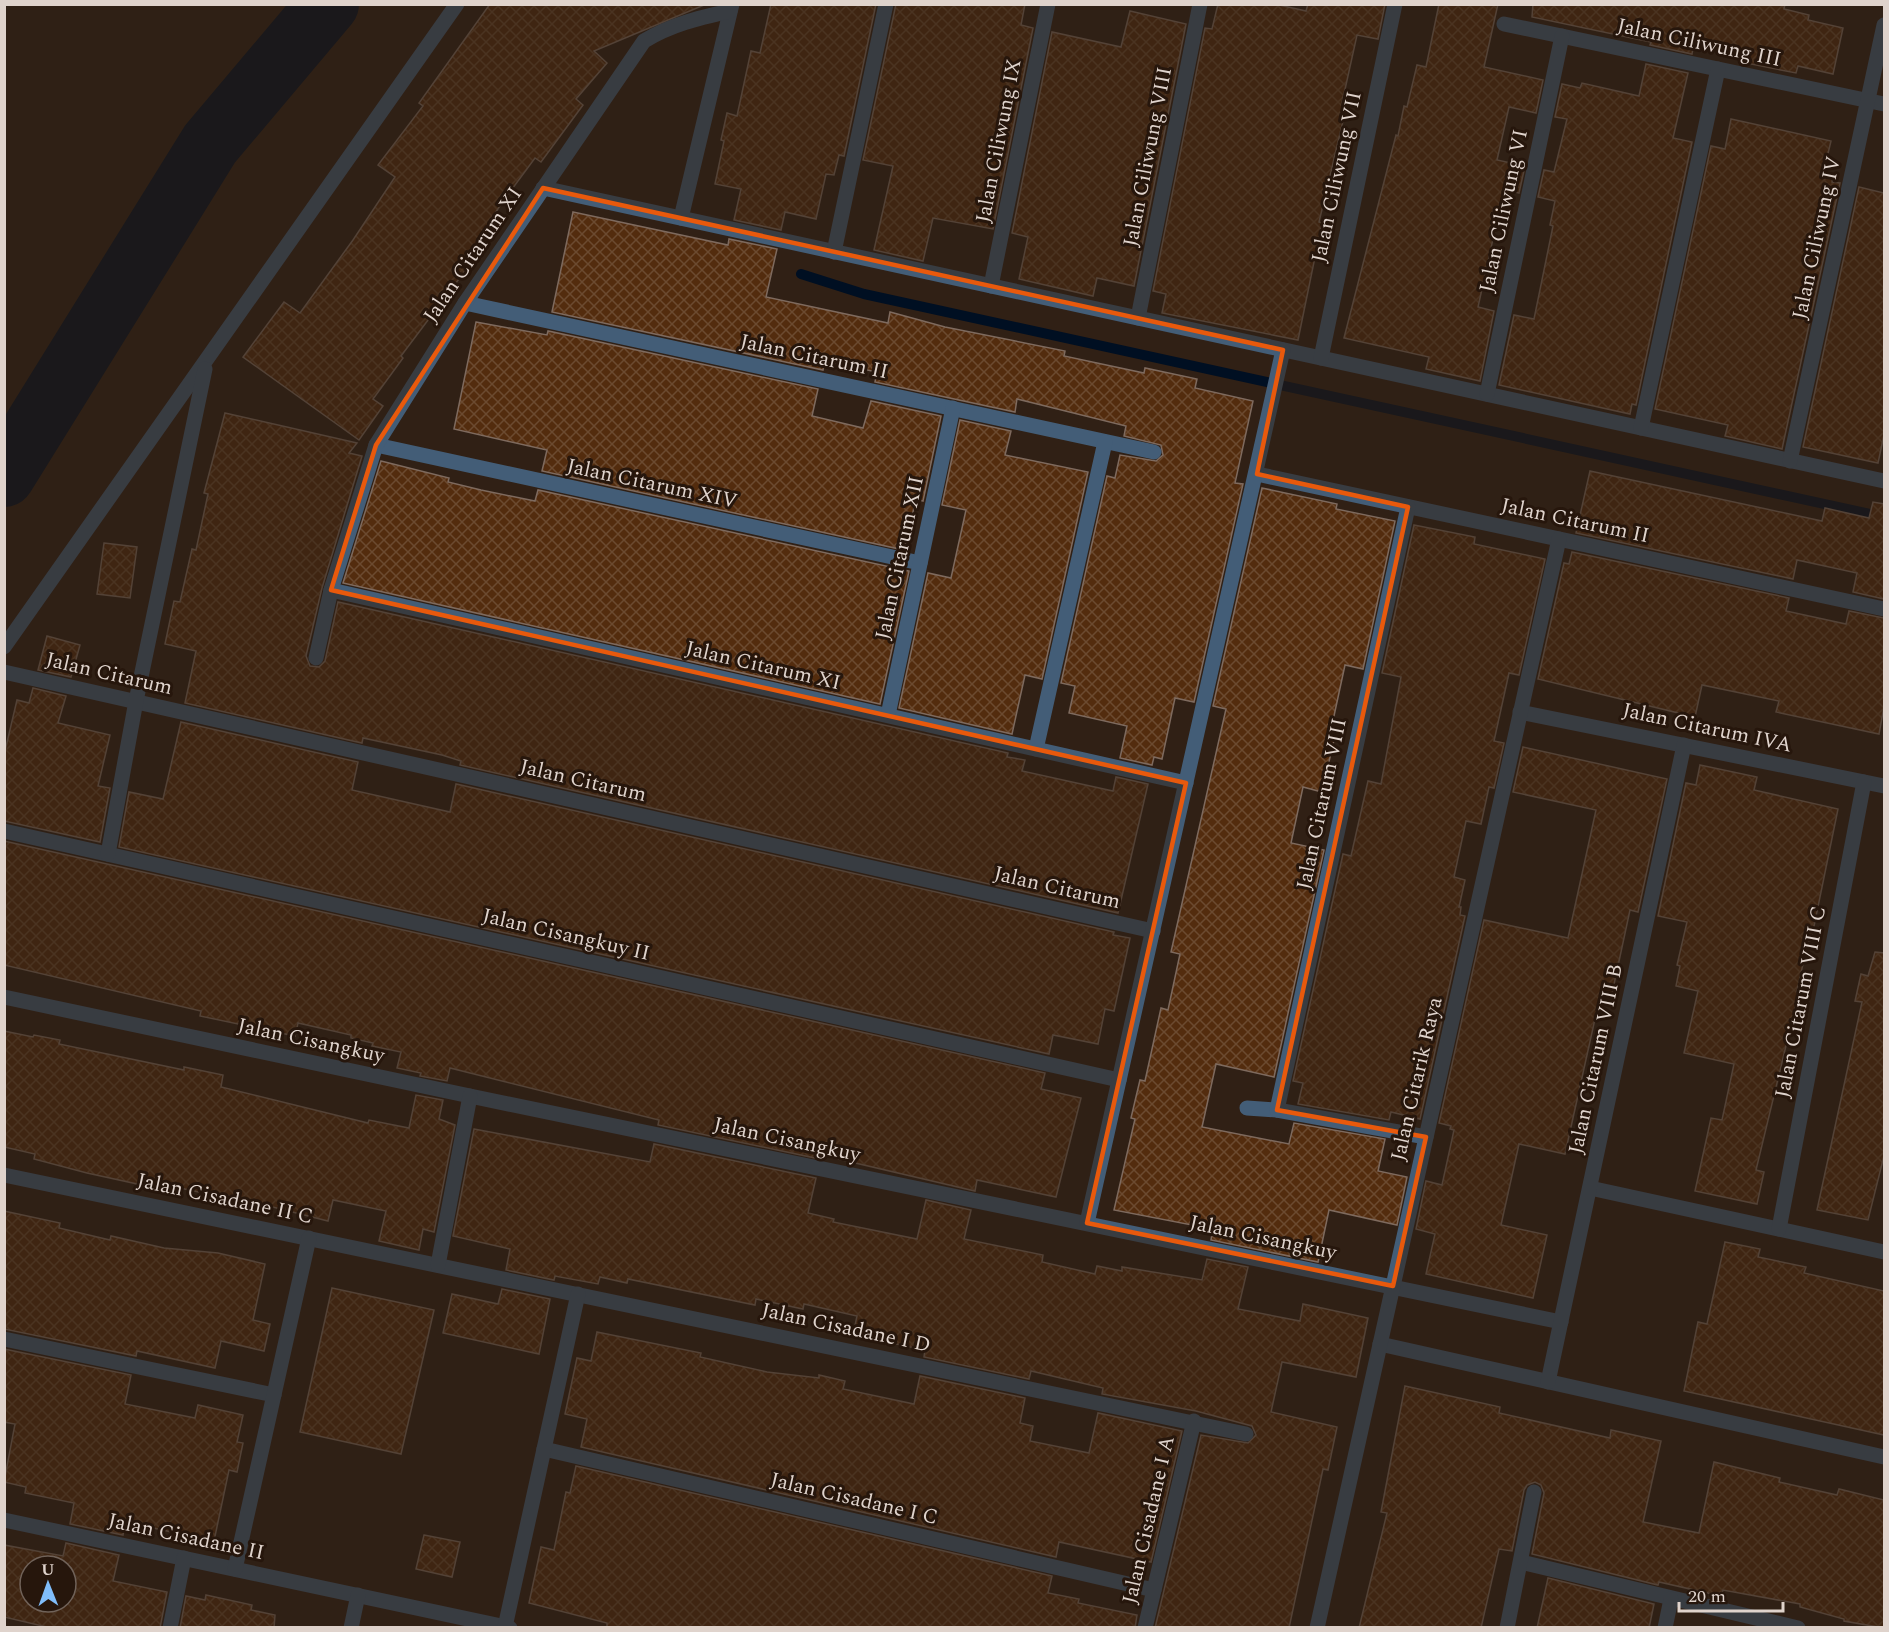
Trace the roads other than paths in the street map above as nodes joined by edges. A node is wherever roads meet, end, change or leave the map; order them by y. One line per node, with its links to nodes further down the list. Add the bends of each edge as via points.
1 (457, 4): 21 (street)
2 (886, 4): 15 (street)
3 (1048, 4): 16 (street, Jalan Ciliwung IX)
4 (1200, 4): 18 (street, Jalan Ciliwung VIII)
5 (1395, 4): 20 (street, Jalan Ciliwung VII)
6 (731, 8): 13 (street, Jalan Citarum XI, via 664,29 644,41); 14 (street, Jalan Citarum XI)
7 (1504, 24): 9 (street, Jalan Ciliwung III)
8 (1884, 25): 11 (street, Jalan Ciliwung IV)
9 (1562, 36): 10 (street, Jalan Ciliwung III); 22 (street, Jalan Ciliwung VI)
10 (1718, 69): 11 (street, Jalan Ciliwung III); 24 (street)
11 (1868, 100): 12 (street, Jalan Ciliwung III); 28 (street, Jalan Ciliwung IV)
12 (1884, 104)
13 (543, 188): 14 (street); 17 (street, Jalan Citarum XI)
14 (681, 218): 15 (street)
15 (834, 252): 16 (street)
16 (991, 286): 18 (street)
17 (465, 303): 23 (street, Jalan Citarum II); 26 (street, Jalan Citarum XI)
18 (1138, 318): 19 (street)
19 (1283, 350): 20 (street); 29 (street)
20 (1321, 358): 22 (street)
21 (206, 361): 36 (street); 39 (street)
22 (1487, 394): 24 (street)
23 (953, 408): 25 (street, Jalan Citarum II); 33 (street, Jalan Citarum XII)
24 (1641, 428): 28 (street)
25 (1105, 442): 27 (street, Jalan Citarum II); 43 (street)
26 (376, 445): 33 (street, Jalan Citarum XIV); 34 (street, Jalan Citarum XI)
27 (1154, 452)
28 (1790, 460): 30 (street)
29 (1257, 474): 31 (street, Jalan Citarum II); 45 (street)
30 (1884, 481)
31 (1408, 507): 32 (street, Jalan Citarum II); 54 (street, Jalan Citarum VIII)
32 (1559, 539): 35 (street, Jalan Citarum II); 40 (street, Jalan Citarik Raya)
33 (920, 563): 41 (street, Jalan Citarum XII)
34 (331, 590): 37 (street, Jalan Citarum XI); 41 (street, Jalan Citarum XI)
35 (1884, 609)
36 (4, 647)
37 (316, 658)
38 (4, 672): 39 (street, Jalan Citarum)
39 (136, 701): 48 (street); 49 (street, Jalan Citarum)
40 (1520, 712): 42 (street, Jalan Citarum IVA); 55 (street, Jalan Citarik Raya)
41 (888, 716): 43 (street, Jalan Citarum XI)
42 (1684, 745): 44 (street, Jalan Citarum IVA); 57 (street, Jalan Citarum VIII B)
43 (1036, 749): 45 (street, Jalan Citarum XI)
44 (1864, 782): 46 (street, Jalan Citarum IVA); 59 (street, Jalan Citarum VIII C)
45 (1186, 783): 49 (street)
46 (1884, 786)
47 (4, 831): 48 (street, Jalan Cisangkuy II)
48 (108, 854): 51 (street, Jalan Cisangkuy II)
49 (1153, 931): 51 (street)
50 (4, 997): 52 (street, Jalan Cisangkuy)
51 (1119, 1080): 58 (street)
52 (470, 1096): 58 (street, Jalan Cisangkuy); 62 (street)
53 (1247, 1108): 54 (street)
54 (1277, 1110): 55 (street)
55 (1426, 1137): 63 (street, Jalan Citarik Raya)
56 (4, 1175): 60 (street, Jalan Cisadane II C)
57 (1590, 1188): 59 (street); 65 (street, Jalan Citarum VIII B)
58 (1087, 1223): 63 (street, Jalan Cisangkuy)
59 (1779, 1229): 61 (street)
60 (309, 1238): 62 (street, Jalan Cisadane II C); 69 (street)
61 (1884, 1252)
62 (438, 1265): 64 (street, Jalan Cisadane I D)
63 (1393, 1286): 65 (street, Jalan Cisangkuy); 67 (street, Jalan Citarik Raya)
64 (578, 1294): 70 (street, Jalan Cisadane I D); 72 (street)
65 (1561, 1322): 68 (street, Jalan Citarum VIII B)
66 (4, 1339): 69 (street)
67 (1380, 1344): 68 (street); 86 (street, Jalan Citarik Raya)
68 (1548, 1382): 73 (street)
69 (274, 1395): 78 (street)
70 (1194, 1421): 71 (street, Jalan Cisadane I D); 79 (street, Jalan Cisadane I A)
71 (1246, 1434)
72 (544, 1449): 79 (street, Jalan Cisadane I C); 82 (street)
73 (1884, 1457)
74 (1534, 1492): 77 (street)
75 (4, 1520): 76 (street, Jalan Cisadane II)
76 (184, 1558): 78 (street, Jalan Cisadane II); 83 (street)
77 (1521, 1562): 81 (street); 87 (street)
78 (235, 1569): 80 (street, Jalan Cisadane II)
79 (1154, 1590): 85 (street, Jalan Cisadane I A)
80 (358, 1595): 82 (street, Jalan Cisadane II); 84 (street)
81 (1671, 1599): 88 (street); 89 (street)
82 (508, 1627)
83 (170, 1628)
84 (351, 1628)
85 (1145, 1628)
86 (1317, 1628)
87 (1507, 1628)
88 (1665, 1628)
89 (1798, 1628)

